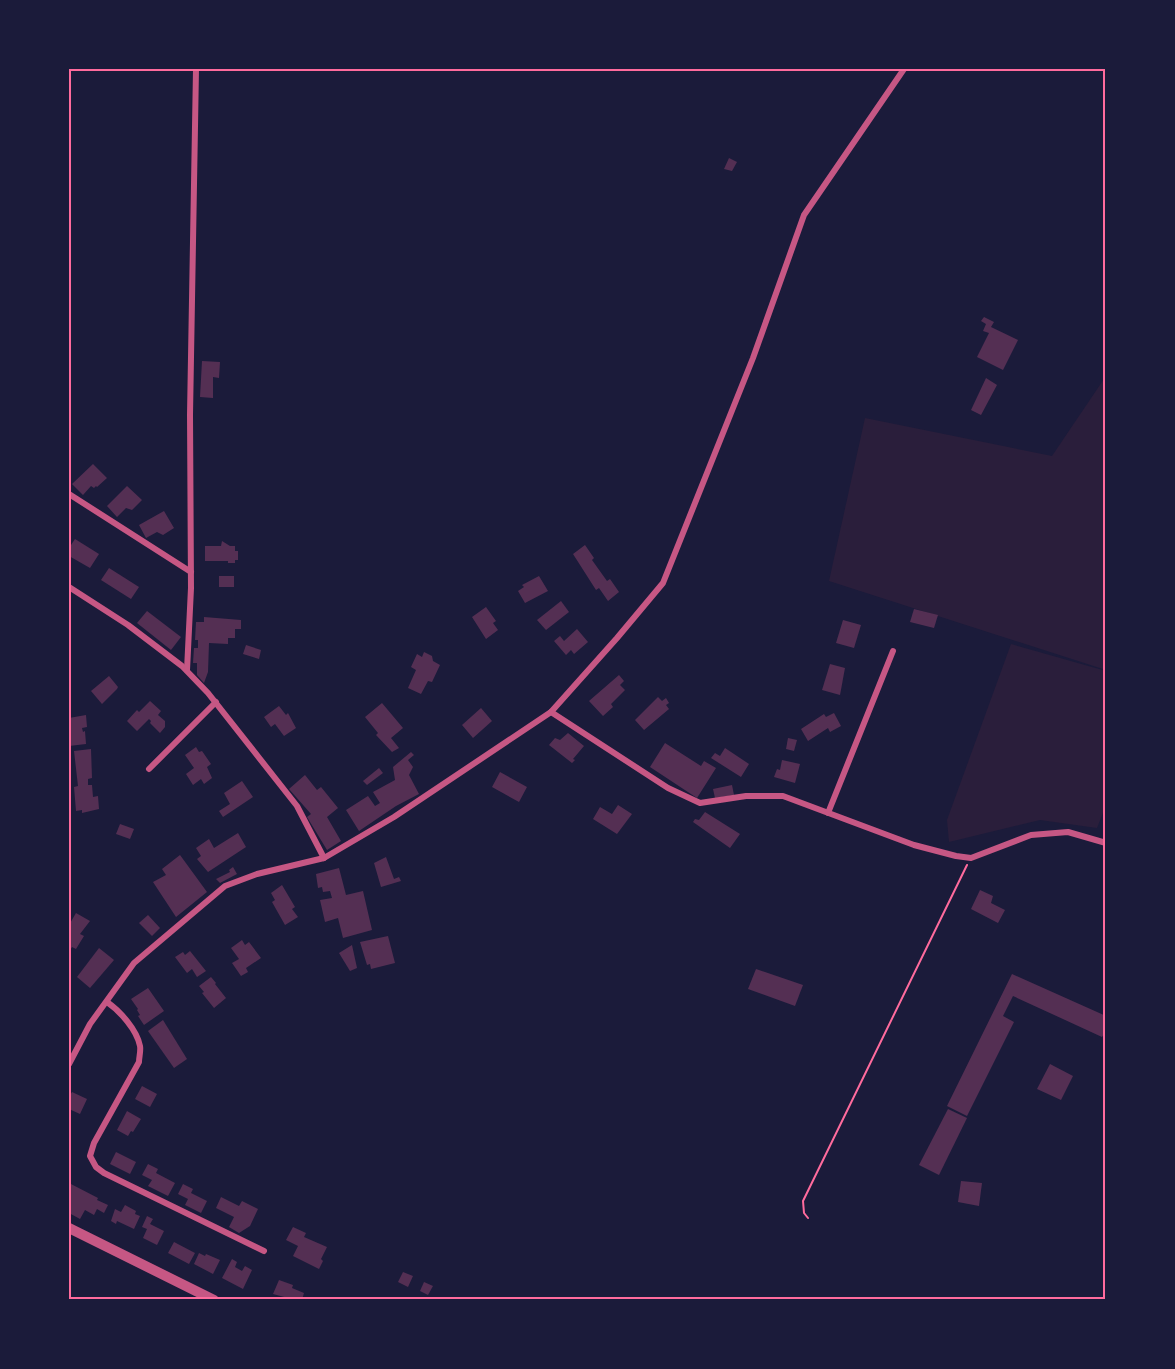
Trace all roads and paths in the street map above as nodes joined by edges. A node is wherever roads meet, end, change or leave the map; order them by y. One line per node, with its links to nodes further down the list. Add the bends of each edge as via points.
1 (196, 69): 4 (street)
2 (904, 69): 9 (street, via 804,215 753,358 663,583)
3 (69, 494): 4 (street)
4 (190, 572): 7 (street)
5 (69, 587): 7 (street)
6 (893, 651): 11 (street)
7 (187, 670): 8 (street)
8 (216, 702): 10 (street); 13 (street, via 297,806)
9 (551, 712): 11 (street, via 668,788 700,803 746,796 783,796); 13 (street, via 394,817)
10 (150, 769)
11 (828, 813): 14 (street, via 914,845)
12 (1106, 843): 14 (street, via 1068,832 1031,835)
13 (324, 858): 15 (street, via 225,886 134,963)
14 (971, 858): 17 (path, via 803,1201)
15 (107, 1002): 16 (street); 19 (street, via 117,1010 141,1047 139,1062 94,1143 90,1156 96,1167)
16 (69, 1064)
17 (808, 1218)
18 (69, 1228): 20 (street)
19 (264, 1251)
20 (214, 1300)

